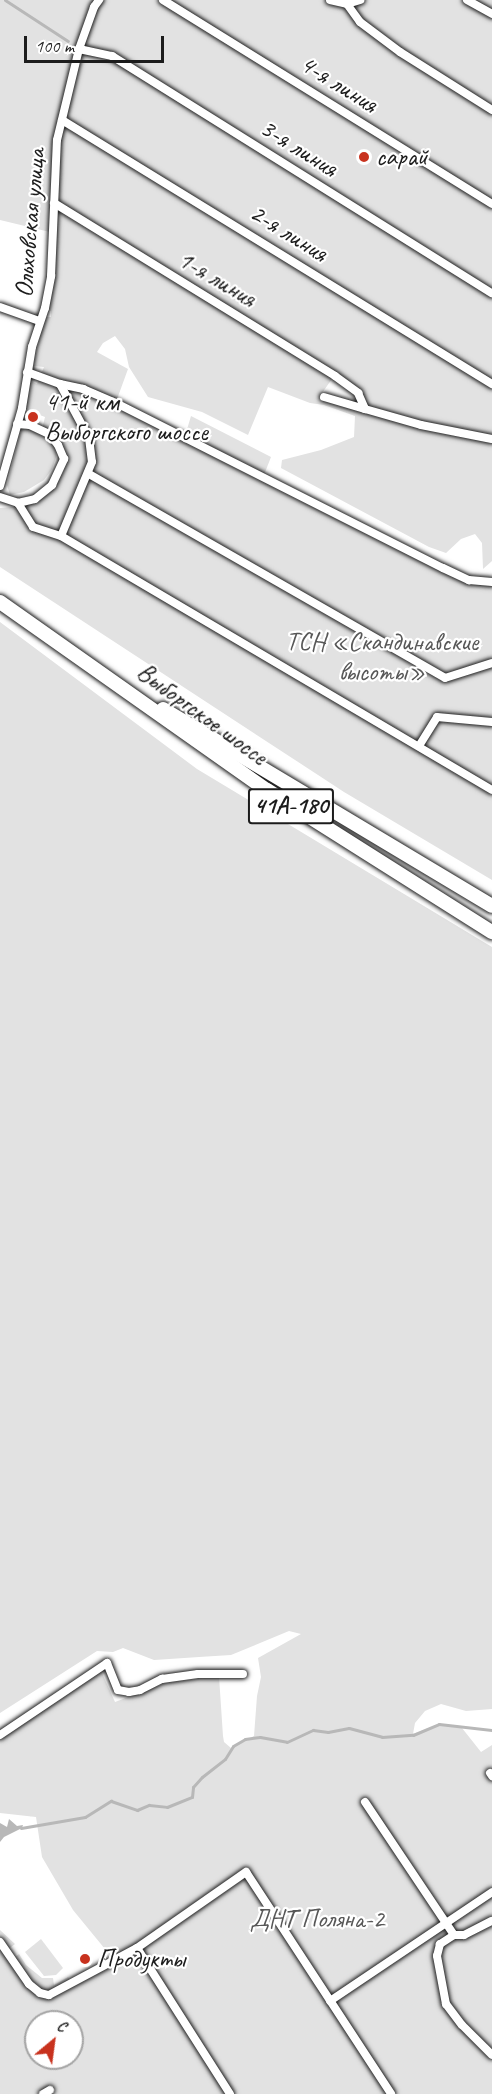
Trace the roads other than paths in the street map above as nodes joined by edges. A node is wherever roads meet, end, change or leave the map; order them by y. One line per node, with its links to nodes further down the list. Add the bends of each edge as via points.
1 (99, 0): 8 (street, Ольховская улица)
2 (163, 0): 12 (street, 4-я линия)
3 (330, 0): 6 (street)
4 (360, 0): 6 (street)
5 (467, 0): 7 (street)
6 (347, 4): 9 (street, via 360,22 400,52)
7 (492, 14)
8 (80, 49): 10 (street, Ольховская улица); 13 (street, 3-я линия, via 111,56)
9 (492, 110)
10 (62, 120): 11 (street, Ольховская улица, via 54,164); 18 (street, 2-я линия)
11 (54, 203): 15 (street, Ольховская улица, via 51,276); 20 (street, 1-я линия, via 358,393)
12 (492, 204)
13 (492, 293)
14 (0, 307): 15 (street)
15 (39, 321): 16 (street, Ольховская улица)
16 (27, 372): 17 (street); 21 (street, Ольховская улица)
17 (60, 384): 23 (street, via 89,438); 28 (street, via 116,403 469,580)
18 (492, 384)
19 (324, 397): 20 (street)
20 (365, 409): 22 (street)
21 (17, 424): 24 (street, Ольховская улица); 26 (street, via 49,434 64,459 45,492)
22 (492, 439)
23 (89, 474): 27 (street); 30 (street, via 446,678)
24 (0, 486)
25 (0, 497): 26 (street)
26 (18, 503): 27 (street, via 33,527)
27 (61, 536): 33 (street)
28 (492, 582)
29 (0, 602): 31 (main road, Выборгское шоссе / 41А-180)
30 (492, 663)
31 (98, 669): 35 (main road, Выборгское шоссе / 41А-180); 36 (main road, Выборгское шоссе / 41А-180, via 267,790)
32 (492, 722): 33 (street, via 436,717)
33 (419, 746): 34 (street)
34 (492, 790)
35 (492, 906)
36 (492, 932)
37 (243, 1674): 38 (street, via 162,1679 129,1692 118,1690 108,1663)
38 (0, 1735)
39 (365, 1802): 42 (street)
40 (492, 1892): 42 (street)
41 (492, 1921): 43 (street, via 464,1935)
42 (445, 1922): 43 (street); 46 (street)
43 (454, 1935): 47 (street, via 440,1944 437,1956 446,2004)
44 (0, 1942): 45 (street, via 34,1989 49,1995)
45 (137, 1948): 46 (street, via 246,1872); 48 (street)
46 (330, 2001): 49 (street)
47 (492, 2055)
48 (230, 2094)
49 (391, 2094)

